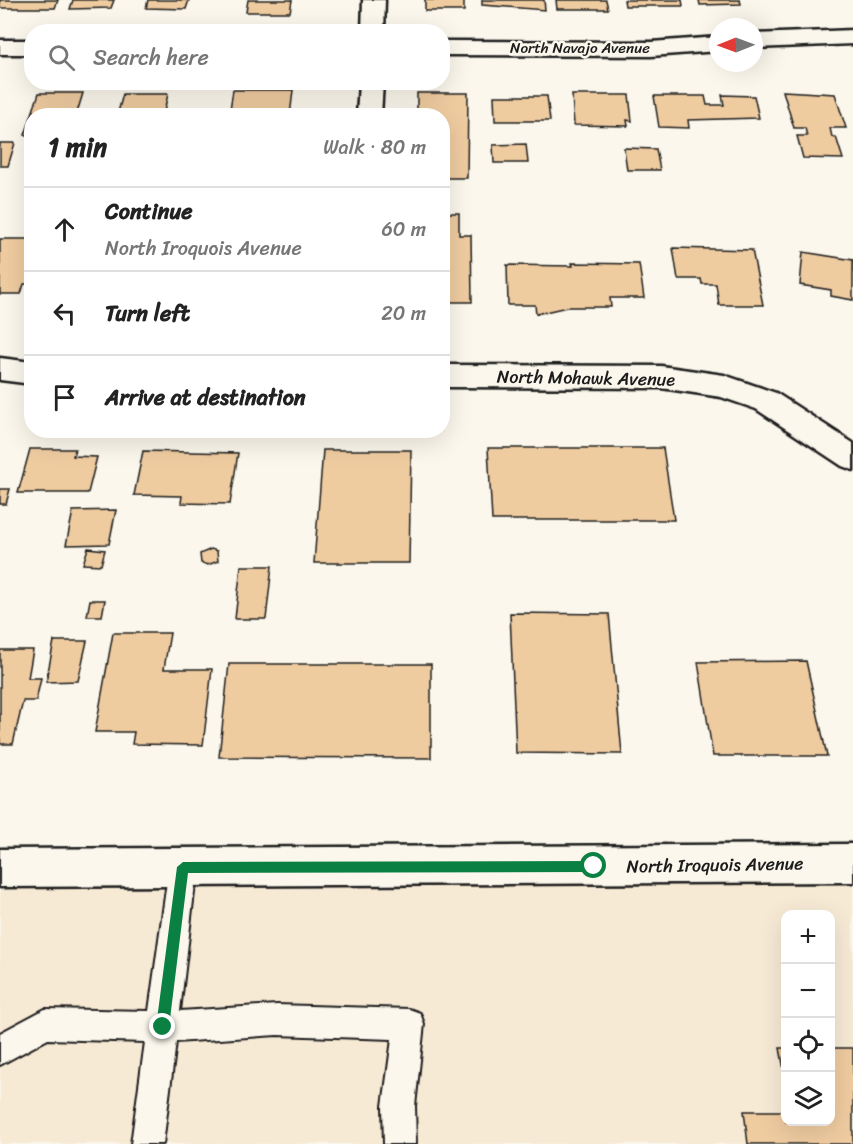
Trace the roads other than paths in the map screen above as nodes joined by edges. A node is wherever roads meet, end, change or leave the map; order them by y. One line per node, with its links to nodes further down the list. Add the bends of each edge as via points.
1 (374, 0): 2 (street)
2 (373, 24)
3 (853, 37): 4 (street)
4 (763, 41)
5 (709, 45): 8 (street, North Navajo Avenue, via 651,49)
6 (0, 47): 7 (street)
7 (24, 47)
8 (450, 48)
9 (371, 90): 10 (street)
10 (369, 108)
11 (0, 369): 12 (street)
12 (24, 372)
13 (450, 376): 14 (street, North Mohawk Avenue, via 661,377 724,386 766,401)
14 (853, 458)
15 (853, 863): 16 (street, North Iroquois Avenue)
16 (183, 867): 17 (street, North Iroquois Avenue); 18 (lane)
17 (0, 868)
18 (163, 1027): 19 (lane, via 45,1024); 20 (lane); 21 (lane, via 277,1020 409,1024 399,1106)
19 (0, 1050)
20 (147, 1144)
21 (400, 1144)

